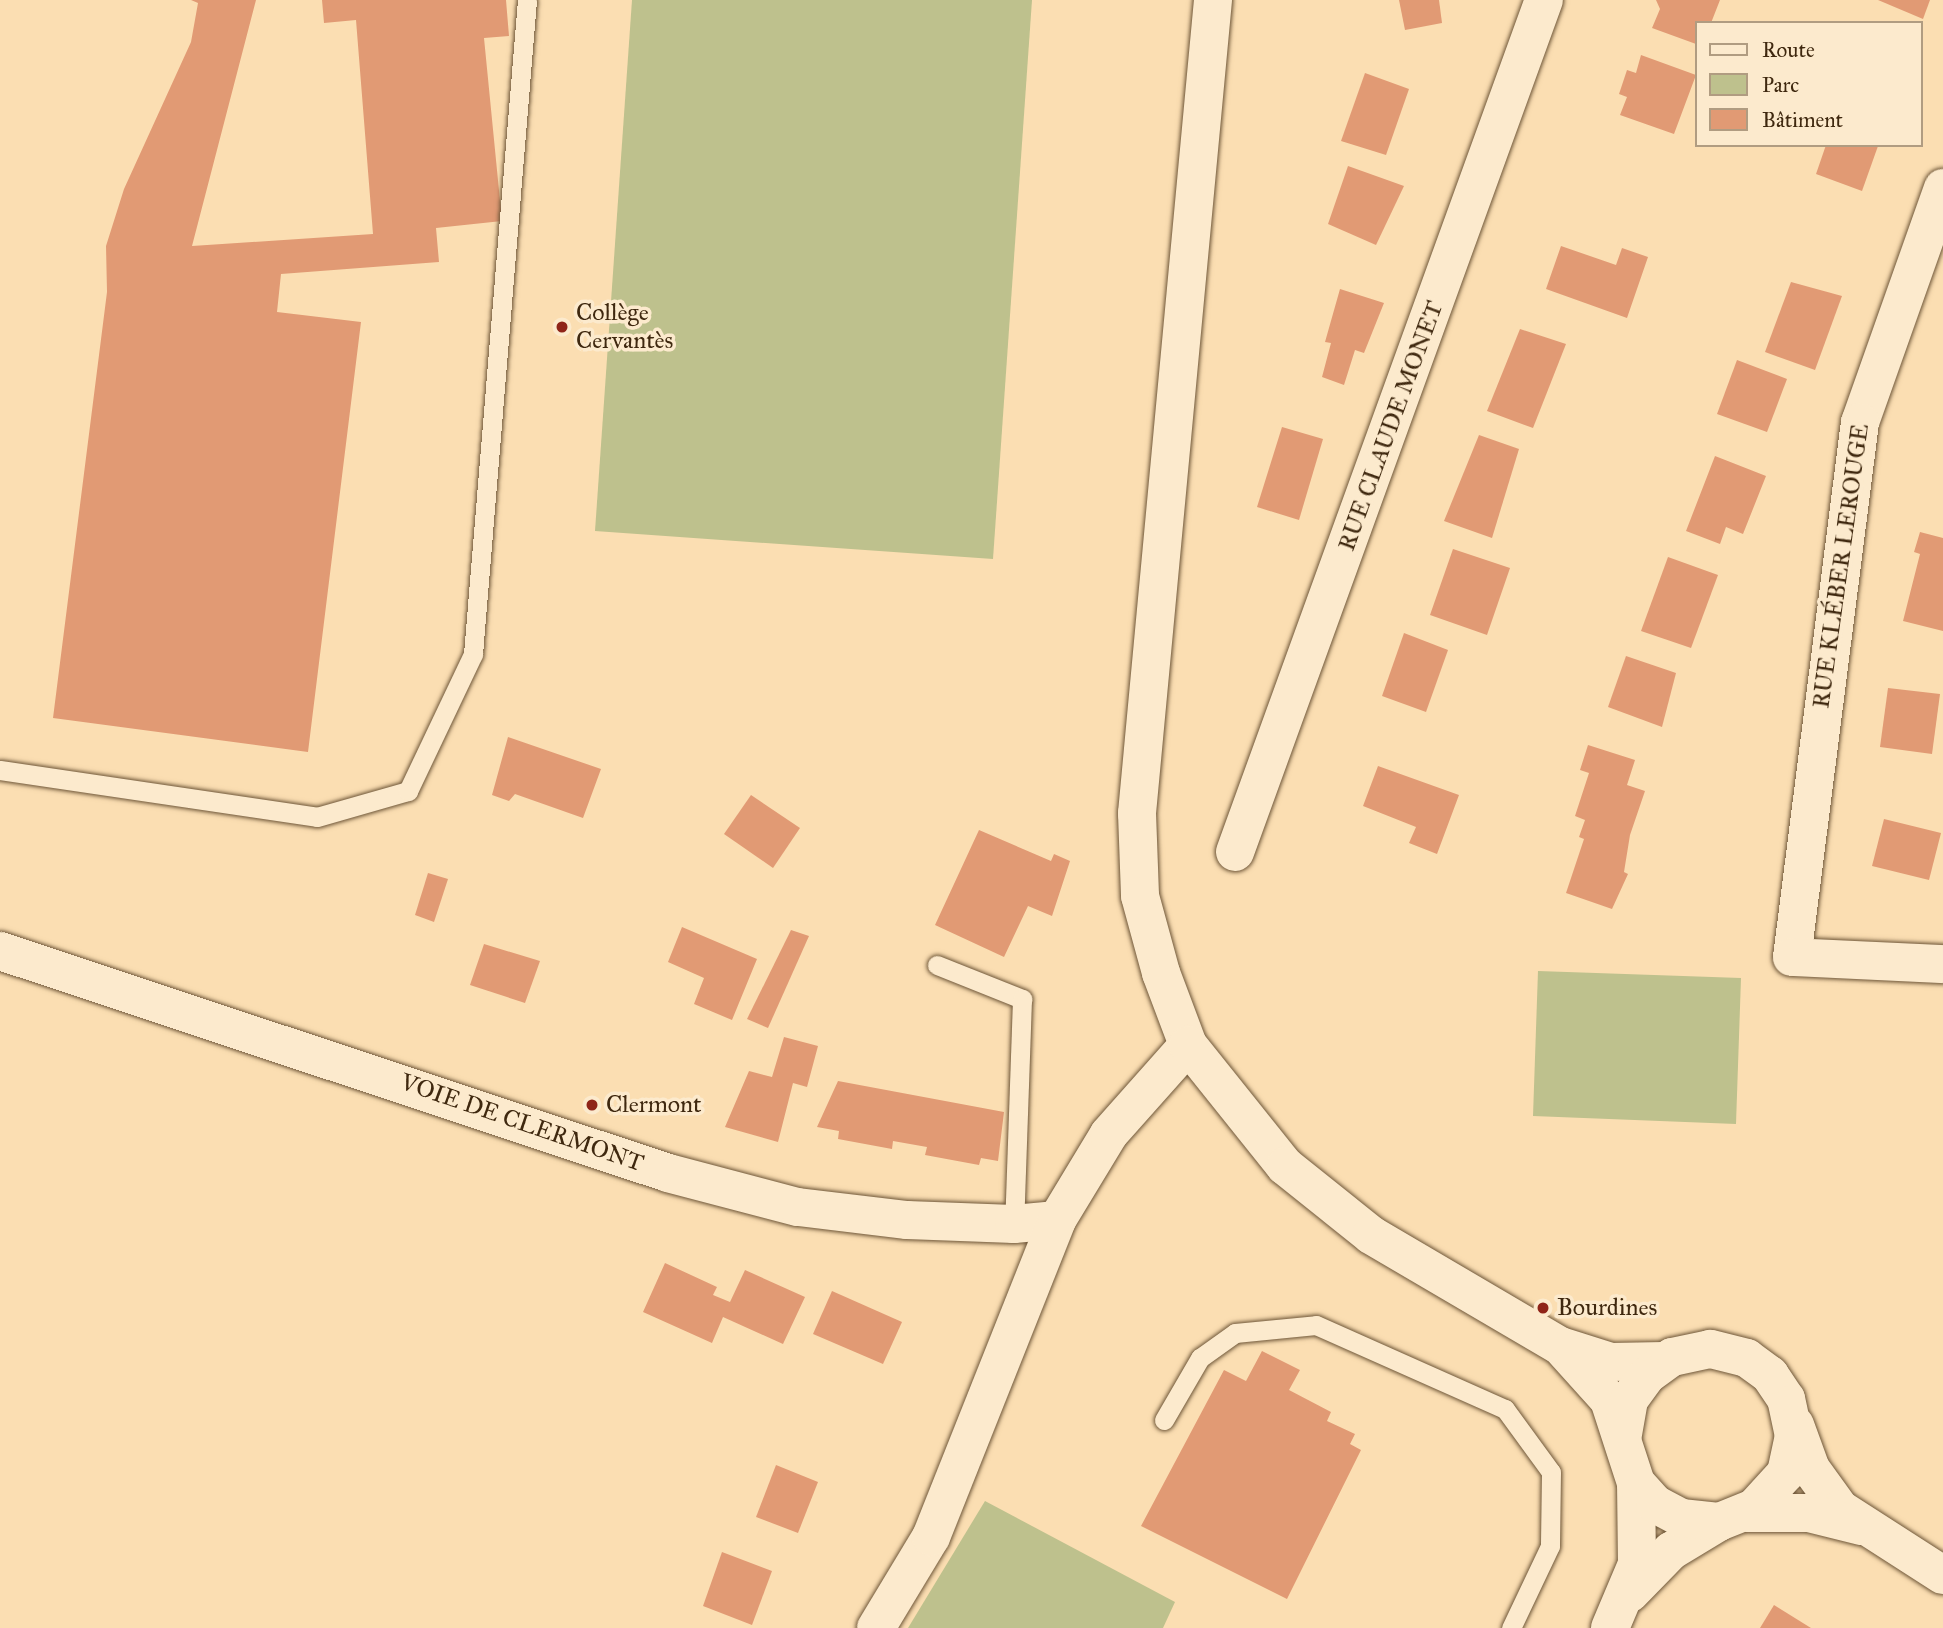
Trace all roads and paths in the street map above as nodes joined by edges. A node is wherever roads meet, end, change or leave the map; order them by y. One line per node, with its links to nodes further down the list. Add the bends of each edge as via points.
1 (527, 0): 6 (lane, via 473,654 408,791 317,817)
2 (1213, 0): 11 (street, via 1137,813 1140,896)
3 (1544, 0): 7 (street, RUE CLAUDE MONET)
4 (1943, 188): 5 (street, RUE KLÉBER LEROUGE)
5 (1930, 263): 9 (street, RUE KLÉBER LEROUGE, via 1860,422 1791,957)
6 (0, 770)
7 (1236, 852)
8 (0, 951): 13 (street, VOIE DE CLERMONT, via 668,1173 797,1207 907,1220)
9 (1943, 964)
10 (937, 965): 13 (lane, via 1022,999)
11 (1188, 1045): 12 (street, via 1109,1134); 14 (street, via 1285,1166 1371,1235)
12 (1057, 1220): 13 (street, VOIE DE CLERMONT); 24 (street, via 930,1537)
13 (1014, 1224)
14 (1559, 1346): 15 (street, via 1611,1362); 18 (street, via 1598,1384)
15 (1664, 1361): 16 (street, via 1710,1349 1747,1358 1776,1382); 18 (street, via 1633,1392)
16 (1792, 1417): 20 (street, via 1792,1455 1786,1473 1770,1496); 21 (street, via 1822,1487)
17 (1164, 1420): 25 (lane, via 1200,1358 1235,1333 1316,1325 1504,1409 1551,1472 1550,1546)
18 (1622, 1438): 19 (street)
19 (1636, 1483): 20 (street, via 1672,1514); 23 (street, via 1641,1530)
20 (1732, 1517): 21 (street, via 1809,1513); 23 (street, via 1671,1551)
21 (1863, 1527): 22 (street)
22 (1943, 1575)
23 (1618, 1612)
24 (876, 1628)
25 (1511, 1628)

